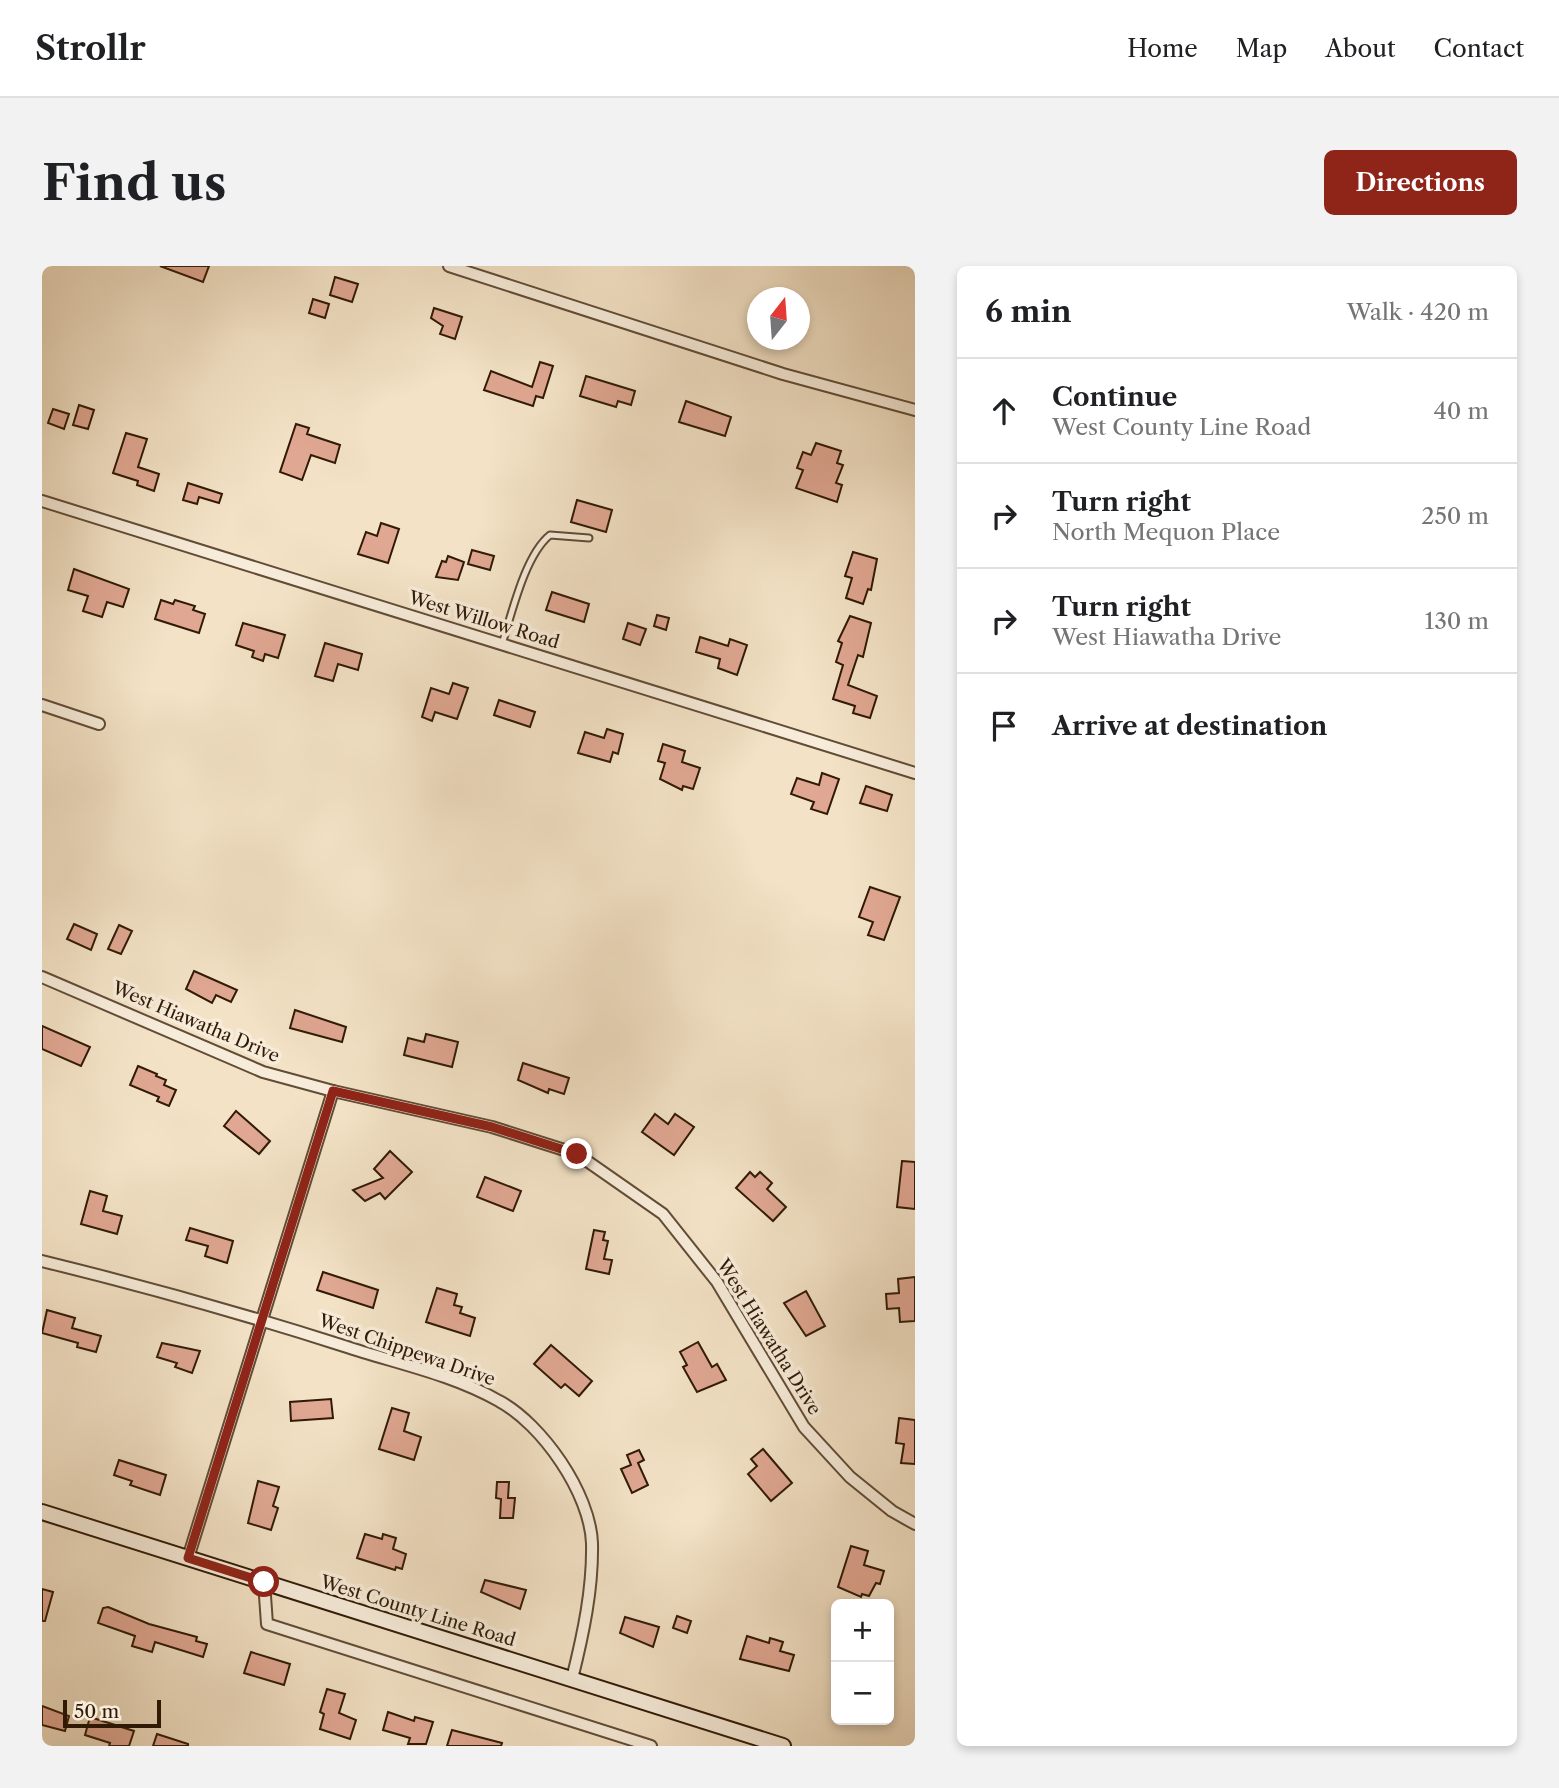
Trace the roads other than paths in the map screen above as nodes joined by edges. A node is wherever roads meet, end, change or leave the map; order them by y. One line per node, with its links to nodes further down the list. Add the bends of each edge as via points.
1 (450, 266): 2 (street, via 783,373)
2 (915, 410)
3 (42, 501): 5 (street, West Willow Road)
4 (589, 538): 5 (lane, via 550,535 542,542)
5 (502, 644): 8 (street, West Willow Road)
6 (42, 705): 7 (street)
7 (100, 724)
8 (915, 773)
9 (42, 977): 10 (street, West Hiawatha Drive, via 264,1072)
10 (333, 1091): 12 (street); 14 (street, West Hiawatha Drive, via 492,1127 577,1154 663,1214 717,1282 804,1427 850,1477)
11 (42, 1261): 12 (street, West Chippewa Drive)
12 (261, 1320): 15 (street); 17 (street, West Chippewa Drive, via 467,1385 501,1402 531,1426 561,1460 581,1502 592,1541 586,1622)
13 (42, 1512): 15 (street, West County Line Road)
14 (915, 1524)
15 (188, 1558): 16 (street, West County Line Road)
16 (264, 1582): 17 (street, West County Line Road); 18 (street, via 267,1625)
17 (572, 1679): 19 (street, West County Line Road)
18 (651, 1746)
19 (783, 1746)

